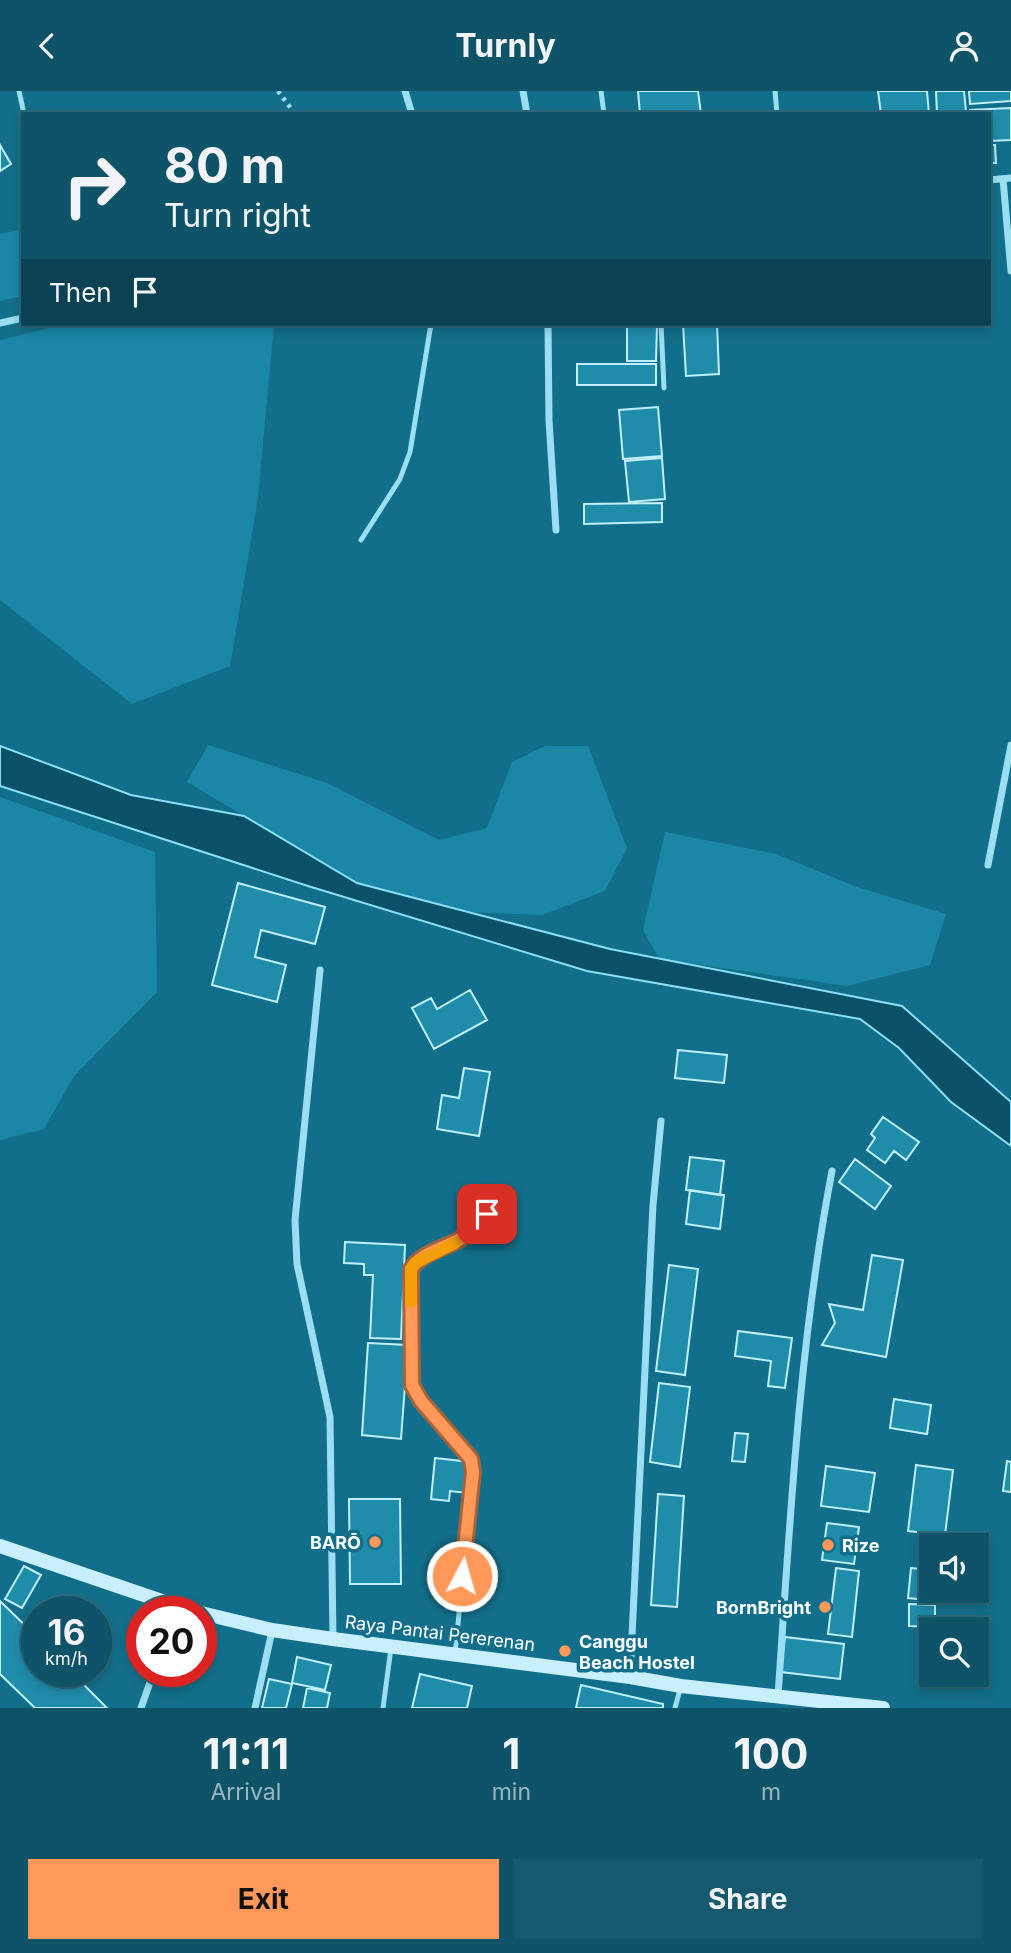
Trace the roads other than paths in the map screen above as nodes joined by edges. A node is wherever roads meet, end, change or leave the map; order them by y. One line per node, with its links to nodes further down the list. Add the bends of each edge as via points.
1 (19, 91): 6 (lane)
2 (405, 91): 7 (street)
3 (523, 91): 8 (street)
4 (601, 91): 9 (lane)
5 (775, 91): 10 (lane)
6 (24, 112)
7 (411, 112)
8 (527, 112)
9 (604, 112)
10 (777, 112)
11 (1007, 179): 12 (street)
12 (1011, 271)
13 (21, 319): 14 (street)
14 (0, 323)
15 (431, 326): 20 (lane, via 410,452 400,479)
16 (548, 326): 19 (street)
17 (661, 326): 18 (lane)
18 (664, 388)
19 (556, 530)
20 (361, 540)
21 (1011, 745): 22 (street)
22 (988, 865)
23 (320, 970): 31 (street, via 295,1220 297,1264 330,1417)
24 (661, 1121): 34 (street)
25 (832, 1171): 37 (street, via 811,1289)
26 (487, 1214): 33 (lane, via 470,1235 411,1269 412,1385 465,1449 473,1472)
27 (0, 1546): 28 (street)
28 (137, 1596)
29 (217, 1617): 30 (street, Raya Pantai Pererenan)
30 (272, 1630): 31 (street, Raya Pantai Pererenan); 39 (street)
31 (333, 1639): 32 (street, Raya Pantai Pererenan)
32 (392, 1645): 33 (street, Raya Pantai Pererenan); 40 (lane)
33 (454, 1654): 34 (street, Raya Pantai Pererenan)
34 (630, 1677): 35 (street, Raya Pantai Pererenan)
35 (681, 1686): 37 (street, Raya Pantai Pererenan); 41 (lane)
36 (148, 1687): 38 (street)
37 (778, 1697): 42 (street, Raya Pantai Pererenan)
38 (141, 1708)
39 (255, 1708)
40 (383, 1708)
41 (675, 1708)
42 (883, 1708)

